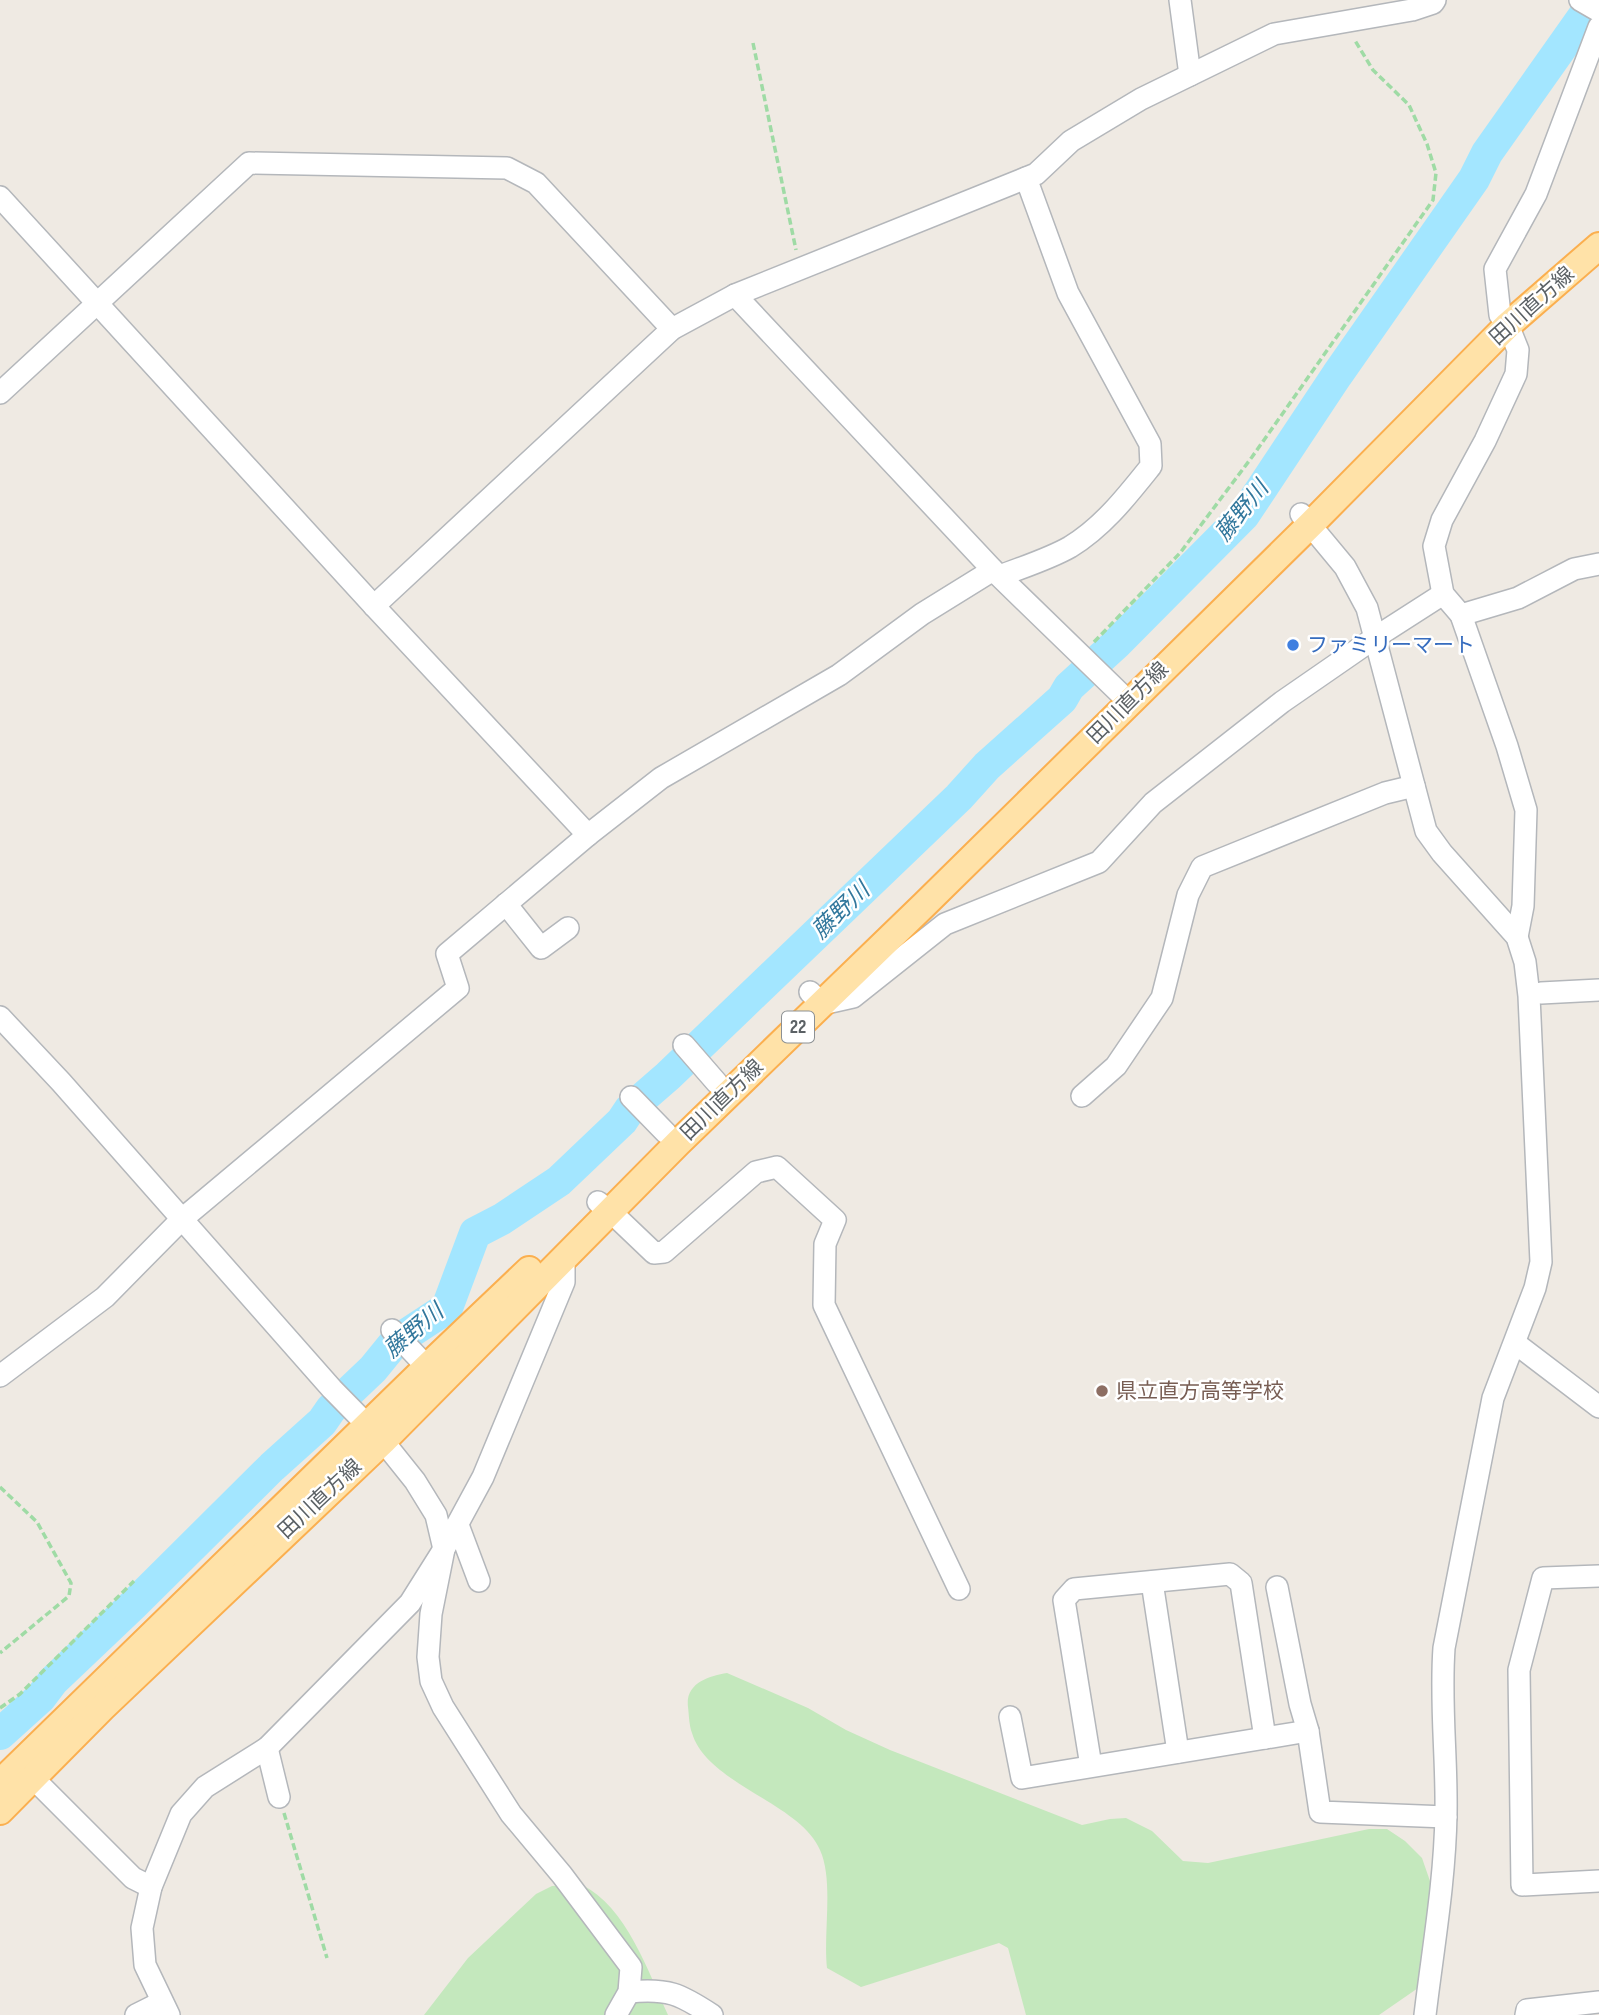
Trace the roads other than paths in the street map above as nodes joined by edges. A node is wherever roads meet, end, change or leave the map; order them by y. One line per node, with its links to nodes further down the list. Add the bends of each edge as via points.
1 (1180, 0): 6 (street)
2 (1435, 0): 6 (street, via 1412,10 1274,34)
3 (1580, 0): 4 (street)
4 (1599, 11)
5 (1599, 27): 13 (street, via 1535,194 1495,269)
6 (1190, 75): 7 (street, via 1070,141)
7 (1026, 178): 11 (street); 18 (street, via 1068,293 1150,444 1151,466 1090,534 1068,548)
8 (0, 197): 12 (street)
9 (1599, 228): 13 (main road, 田川直方線 / 22)
10 (1599, 246): 13 (main road, 田川直方線 / 22)
11 (735, 295): 14 (street); 18 (street)
12 (98, 303): 14 (street, via 248,163 508,168 536,183); 15 (street); 20 (street)
13 (1504, 320): 16 (main road, 田川直方線 / 22); 19 (street, via 1518,350 1516,374 1442,520 1434,545)
14 (672, 330): 20 (street)
15 (0, 393)
16 (1306, 519): 22 (street, via 1345,567 1367,608); 23 (main road, 田川直方線 / 22)
17 (1599, 564): 21 (street, via 1574,569 1518,598)
18 (996, 573): 23 (street); 25 (street, via 922,614 839,675 661,778)
19 (1443, 594): 21 (street); 22 (street)
20 (374, 606): 25 (street)
21 (1461, 615): 28 (street, via 1526,810 1523,906)
22 (1376, 637): 24 (street); 31 (street, via 1282,702 1153,803 1099,862 946,924 853,997)
23 (1122, 695): 31 (main road, 田川直方線 / 22)
24 (1414, 786): 28 (street, via 1426,831); 35 (street, via 1385,793 1202,867 1188,895 1163,998 1116,1066)
25 (588, 835): 26 (street)
26 (506, 904): 27 (street, via 541,948); 39 (street, via 447,954 458,988)
27 (568, 928)
28 (1517, 937): 42 (street, via 1529,996 1541,1262)
29 (1599, 990): 30 (street)
30 (1542, 993)
31 (816, 998): 34 (main road, 田川直方線 / 22); 38 (main road, 田川直方線 / 22, via 678,1143)
32 (0, 1017): 39 (street)
33 (684, 1045): 34 (street)
34 (717, 1082): 37 (main road, 田川直方線 / 22)
35 (1082, 1096)
36 (631, 1097): 37 (street)
37 (665, 1133): 38 (main road, 田川直方線 / 22)
38 (604, 1207): 40 (main road, 田川直方線 / 22); 43 (main road, 田川直方線 / 22); 53 (street, via 654,1253 664,1252 755,1171 777,1167 835,1220 825,1244 824,1305)
39 (181, 1220): 44 (street, via 105,1297); 46 (street)
40 (564, 1260): 46 (main road, 田川直方線 / 22); 47 (street, via 564,1282 483,1477)
41 (392, 1330): 43 (street)
42 (1515, 1343): 45 (street); 63 (street, via 1493,1398 1444,1648)
43 (426, 1366): 46 (main road, 田川直方線 / 22)
44 (0, 1376)
45 (1599, 1406)
46 (370, 1428): 48 (street, via 415,1481 436,1515); 60 (main road, 田川直方線 / 22, via 102,1707)
47 (458, 1525): 48 (street); 50 (street)
48 (444, 1549): 57 (street, via 410,1603); 66 (street, via 431,1614 431,1681 511,1814 631,1967)
49 (1599, 1576): 64 (street, via 1543,1578 1519,1670 1522,1885)
50 (479, 1581)
51 (1152, 1582): 56 (street, via 1230,1574 1241,1583); 58 (street); 59 (street, via 1074,1589 1063,1600)
52 (1277, 1587): 55 (street)
53 (959, 1589)
54 (1010, 1717): 59 (street, via 1022,1778)
55 (1308, 1731): 56 (street); 63 (street, via 1320,1812)
56 (1265, 1738): 58 (street)
57 (267, 1748): 61 (street); 65 (street, via 205,1787 181,1814)
58 (1178, 1752): 59 (street)
59 (1091, 1766)
60 (17, 1775): 62 (main road, 田川直方線 / 22); 65 (street, via 133,1878)
61 (279, 1797)
62 (0, 1811)
63 (1446, 1817): 72 (street)
64 (1599, 1881)
65 (150, 1887): 68 (street, via 142,1928 145,1965)
66 (629, 1992): 70 (street); 71 (street, via 652,1990 682,1996)
67 (1599, 2002): 73 (street, via 1527,2010)
68 (166, 2008): 69 (street)
69 (136, 2015)
70 (615, 2015)
71 (712, 2015)
72 (1425, 2015)
73 (1526, 2015)

